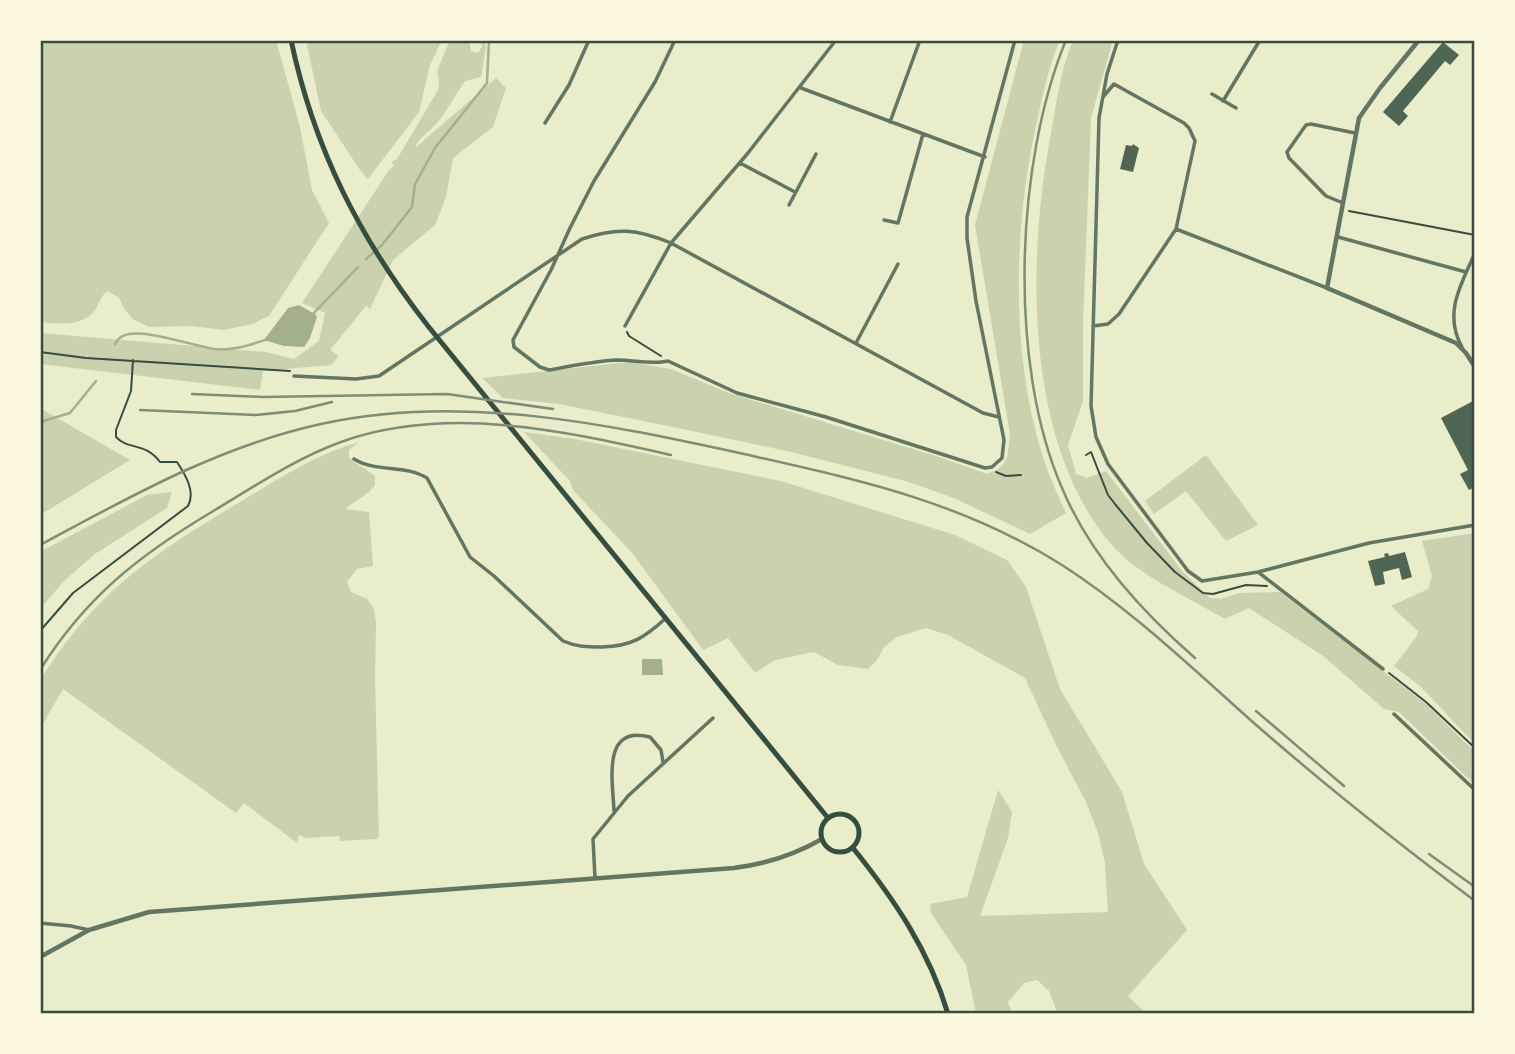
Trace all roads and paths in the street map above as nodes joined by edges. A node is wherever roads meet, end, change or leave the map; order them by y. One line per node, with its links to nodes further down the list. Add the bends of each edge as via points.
1 (290, 40): 56 (main road, via 317,134 373,248 402,292)
2 (589, 40): 17 (street, via 569,85)
3 (675, 40): 33 (street, via 594,181)
4 (836, 40): 12 (street)
5 (920, 40): 18 (street)
6 (1015, 40): 22 (street)
7 (1118, 40): 10 (street)
8 (1260, 40): 15 (street)
9 (1419, 40): 19 (street, via 1366,107)
10 (1107, 74): 11 (street); 14 (street)
11 (1114, 84): 14 (street); 29 (street, via 1184,123 1193,134 1195,148)
12 (801, 88): 18 (street); 23 (street)
13 (1212, 94): 15 (street)
14 (1102, 98): 39 (street)
15 (1223, 101): 16 (street)
16 (1236, 108)
17 (545, 122)
18 (890, 122): 20 (street)
19 (1355, 133): 25 (street); 25 (street, via 1306,125 1287,152 1326,196)
20 (923, 134): 22 (street); 28 (street, via 898,223)
21 (816, 154): 24 (street)
22 (985, 157): 48 (street, via 967,229)
23 (740, 163): 24 (street); 32 (street)
24 (795, 192): 26 (street)
25 (1343, 203): 27 (street)
26 (789, 205)
27 (1342, 210): 30 (path); 31 (street)
28 (884, 220)
29 (1176, 229): 37 (street); 39 (street, via 1119,314 1108,324)
30 (1475, 235)
31 (1338, 237): 36 (street); 37 (street)
32 (671, 243): 33 (street, via 640,232 614,230 582,239); 38 (street); 40 (street)
33 (561, 252): 44 (street, via 513,340 514,347 549,370 603,361); 47 (street, via 388,371 368,379)
34 (1475, 253): 36 (street)
35 (898, 264): 40 (street)
36 (1466, 272): 41 (street, via 1453,314)
37 (1327, 288): 41 (street)
38 (625, 326): 44 (path, via 629,336)
39 (1093, 326): 55 (street, via 1092,413 1096,437 1111,469 1196,579 1208,582)
40 (856, 343): 48 (street, via 983,414)
41 (1463, 349): 45 (street)
42 (40, 352): 43 (path)
43 (133, 360): 46 (path); 57 (path, via 131,391 116,437 148,449 160,462 177,462 191,501 73,593)
44 (668, 360): 52 (street, via 737,393)
45 (1475, 367)
46 (282, 371)
47 (294, 376)
48 (999, 416): 52 (street, via 1002,458)
49 (1091, 452): 50 (path)
50 (1086, 455)
51 (354, 459): 56 (street, via 374,468 427,478 470,557 564,641 576,647 619,646 640,639)
52 (985, 468): 53 (path, via 1006,476)
53 (1021, 475)
54 (1475, 525): 55 (street, via 1368,543)
55 (1258, 572): 58 (street)
56 (666, 618): 65 (main road)
57 (40, 631)
58 (1383, 668): 61 (path)
59 (1394, 714): 63 (street)
60 (713, 718): 62 (street)
61 (1475, 748)
62 (663, 763): 64 (street); 64 (street, via 661,750 650,737 621,741 612,757)
63 (1475, 790)
64 (614, 813): 68 (street, via 593,839)
65 (828, 818): 66 (main road); 67 (main road, via 843,814 856,822 859,837)
66 (822, 839): 67 (main road, via 833,851); 68 (street, via 795,853 748,866)
67 (853, 848): 72 (main road, via 912,929)
68 (595, 878): 70 (street, via 175,909)
69 (40, 923): 70 (street)
70 (89, 930): 71 (street)
71 (40, 957)
72 (948, 1014)

